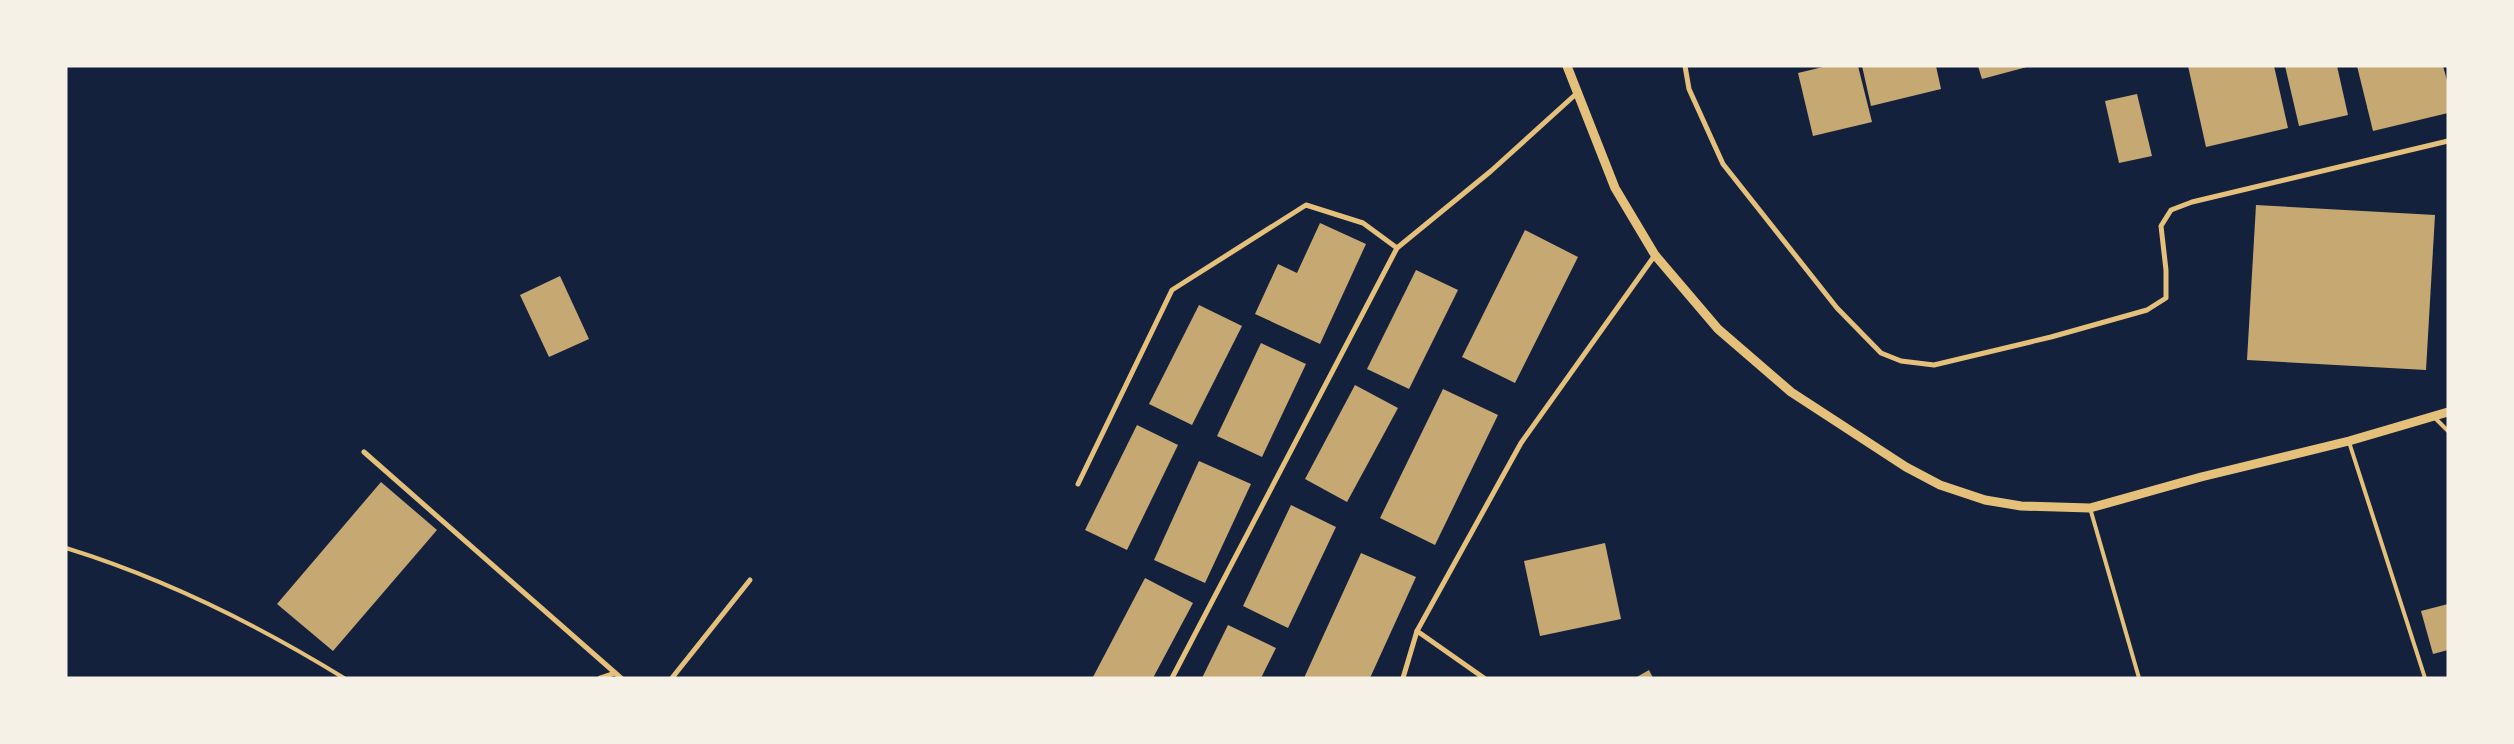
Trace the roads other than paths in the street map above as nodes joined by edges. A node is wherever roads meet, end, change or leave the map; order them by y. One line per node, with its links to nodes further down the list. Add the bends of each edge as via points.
1 (1567, 66): 3 (street)
2 (1685, 66): 4 (street, via 1689,89 1723,164 1837,308 1881,353 1901,361 1934,365 2146,310 2166,298 2161,226 2171,210 2192,202)
3 (1576, 94): 5 (street); 6 (street, via 1615,188)
4 (2448, 141)
5 (1397, 248): 12 (street, via 1363,223 1306,205 1172,290); 22 (street)
6 (1655, 255): 13 (street, via 1718,329 1749,358 1798,398 1906,467 1940,485 1985,500 2021,506); 16 (street, via 1521,443)
7 (2448, 412): 8 (street)
8 (2433, 416): 9 (lane); 10 (street)
9 (2448, 431)
10 (2349, 442): 13 (street, via 2201,477); 26 (lane)
11 (364, 452): 17 (street)
12 (1078, 484)
13 (2090, 508): 25 (lane)
14 (66, 548): 18 (lane, via 119,564 285,641)
15 (750, 580): 21 (street)
16 (1417, 631): 23 (street); 24 (street)
17 (615, 673): 19 (street); 20 (street)
18 (344, 678)
19 (600, 678)
20 (620, 678)
21 (672, 678)
22 (1172, 678)
23 (1403, 678)
24 (1484, 678)
25 (2139, 678)
26 (2425, 678)

